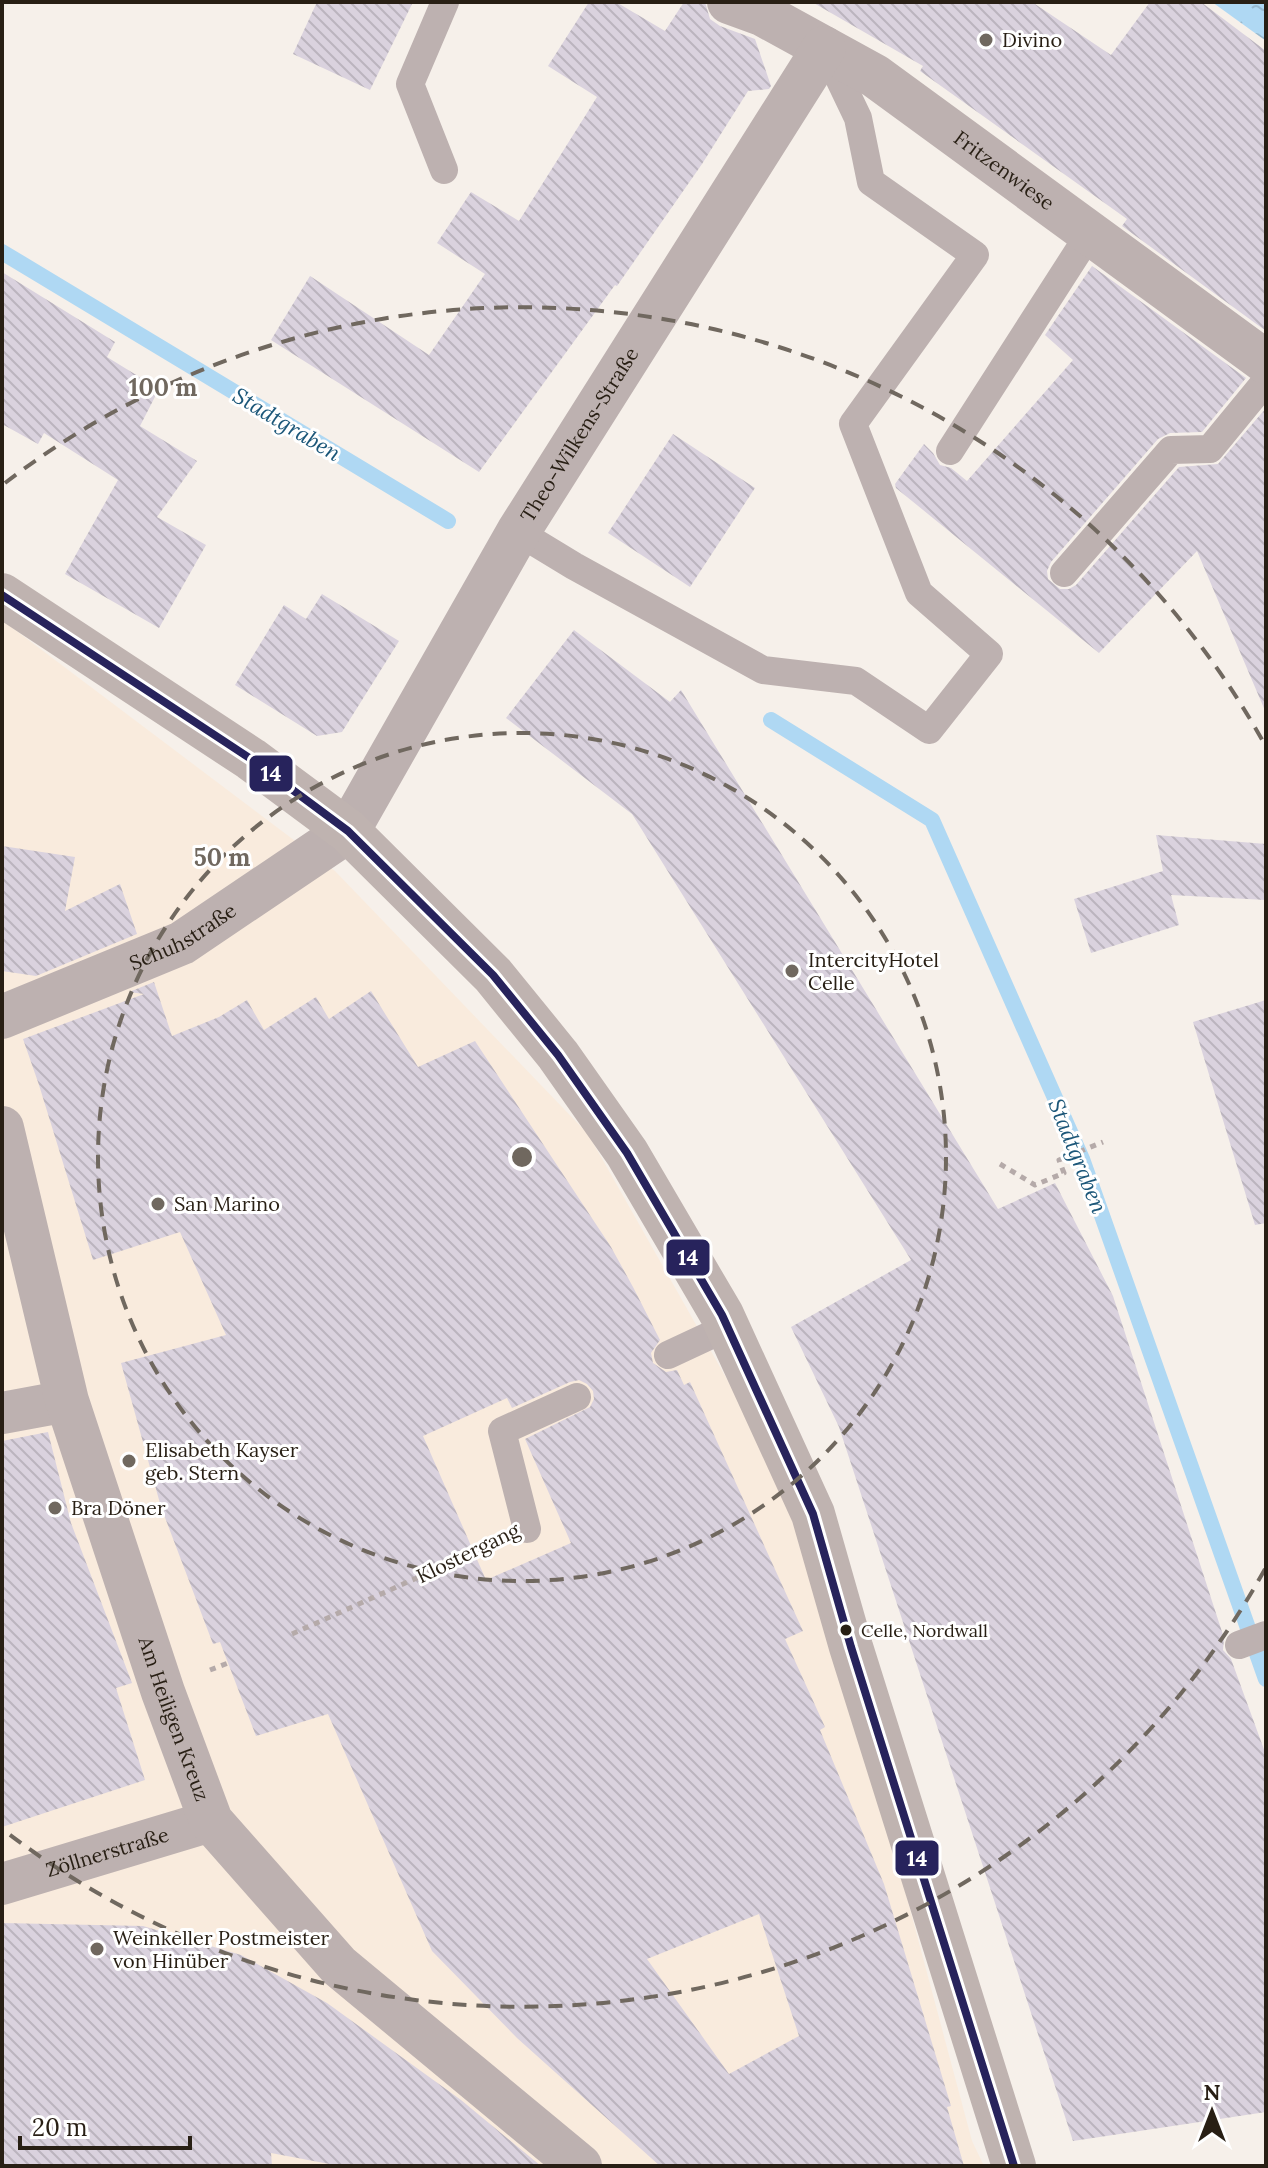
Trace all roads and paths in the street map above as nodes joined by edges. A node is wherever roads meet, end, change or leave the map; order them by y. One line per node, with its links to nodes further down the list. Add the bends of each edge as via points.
1 (445, 2): 4 (lane, via 410,84)
2 (729, 2): 3 (street, Fritzenwiese)
3 (824, 48): 5 (street, Fritzenwiese, via 875,76); 9 (street, Theo-Wilkens-Straße); 9 (lane, via 858,118 871,182 975,255 853,424 919,593 989,654 929,730 856,681 763,670)
4 (444, 170)
5 (1090, 233): 6 (street, Fritzenwiese); 8 (lane)
6 (1266, 362)
7 (1266, 381): 10 (lane, via 1210,449 1171,450)
8 (950, 451)
9 (518, 532): 12 (street, Theo-Wilkens-Straße)
10 (1064, 573)
11 (2, 595): 12 (main road, via 251,759)
12 (348, 831): 13 (street, Schuhstraße, via 182,943); 17 (main road, via 493,975 558,1055 627,1153)
13 (2, 1017)
14 (2, 1128): 20 (street, Am Heiligen Kreuz)
15 (1103, 1142): 16 (path, via 1059,1160 1064,1173 1035,1185)
16 (1000, 1164)
17 (728, 1327): 18 (lane); 29 (main road, via 813,1514)
18 (668, 1355)
19 (577, 1397): 22 (lane, Klostergang, via 502,1431)
20 (67, 1401): 21 (street); 26 (street, Am Heiligen Kreuz)
21 (2, 1413)
22 (527, 1529): 23 (path, Klostergang)
23 (292, 1634)
24 (1266, 1635): 25 (lane)
25 (1239, 1645)
26 (211, 1821): 27 (street, Zöllnerstraße); 28 (street, Am Heiligen Kreuz, via 339,1966)
27 (2, 1884)
28 (580, 2166)
29 (1014, 2166)

